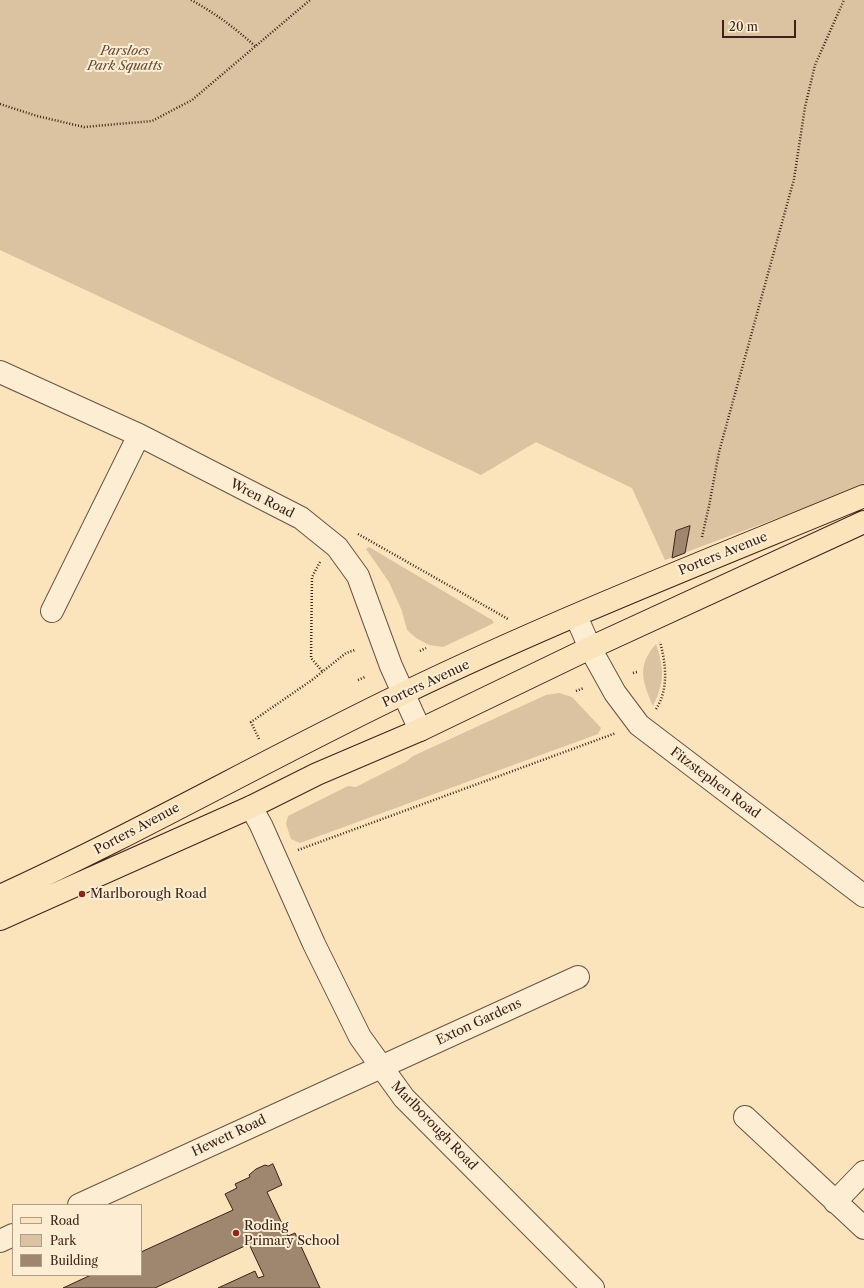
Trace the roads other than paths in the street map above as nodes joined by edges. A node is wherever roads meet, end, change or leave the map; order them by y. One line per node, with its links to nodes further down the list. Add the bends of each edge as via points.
1 (0, 372): 2 (street, Wren Road)
2 (139, 435): 5 (street); 8 (street, Wren Road, via 301,518 337,547 358,576)
3 (864, 496): 6 (main road, Porters Avenue)
4 (864, 522): 7 (main road, Porters Avenue)
5 (52, 611)
6 (576, 616): 7 (street); 8 (main road, Porters Avenue)
7 (590, 648): 9 (main road, Porters Avenue); 12 (street, Fitzstephen Road, via 615,693 639,725)
8 (404, 693): 9 (street, Wren Road); 11 (main road, Porters Avenue, via 269,760 71,864)
9 (420, 730): 10 (main road, Porters Avenue, via 317,774)
10 (251, 807): 13 (main road, Porters Avenue); 15 (street, Marlborough Road, via 357,1031)
11 (0, 896)
12 (864, 896)
13 (0, 919)
14 (578, 977): 15 (street, Exton Gardens)
15 (380, 1068): 19 (street, Hewett Road); 23 (street, Marlborough Road, via 404,1098)
16 (745, 1117): 18 (street)
17 (864, 1172): 18 (street)
18 (835, 1202): 20 (street)
19 (81, 1204)
20 (864, 1228)
21 (12, 1235): 22 (street)
22 (0, 1241)
23 (593, 1288)

